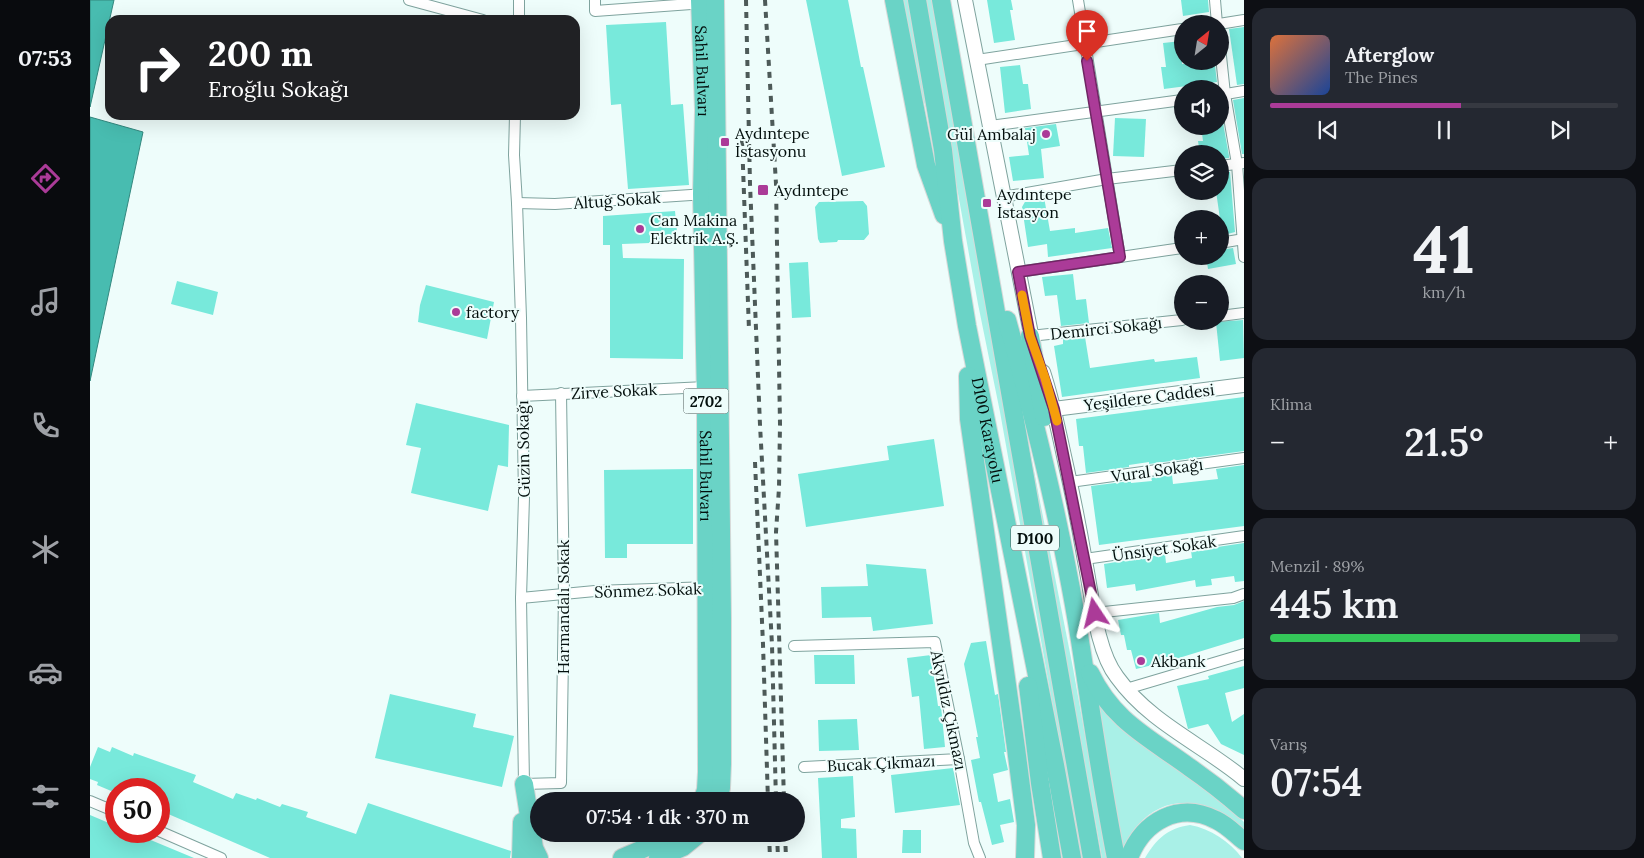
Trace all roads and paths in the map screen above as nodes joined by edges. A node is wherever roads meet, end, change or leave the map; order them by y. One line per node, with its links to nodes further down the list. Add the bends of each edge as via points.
1 (409, 0): 11 (street)
2 (520, 0): 12 (street)
3 (595, 0): 10 (street, via 595,11)
4 (894, 0): 34 (highway, via 926,165)
5 (916, 0): 34 (highway, D100 Karayolu / D100, via 943,150)
6 (942, 0): 32 (highway, D100 Karayolu / D100)
7 (965, 0): 18 (main road)
8 (1078, 0): 17 (street)
9 (1215, 0): 13 (street)
10 (708, 2): 29 (highway, Sahil Bulvarı / 2702, via 704,110)
11 (464, 15)
12 (518, 15)
13 (1217, 15)
14 (1244, 20): 15 (street)
15 (1229, 22)
16 (1174, 30): 17 (street)
17 (1084, 44): 18 (street); 22 (street)
18 (977, 60): 25 (main road)
19 (1244, 91): 20 (street)
20 (1229, 93)
21 (1174, 101): 22 (street)
22 (1095, 112): 25 (street); 28 (street)
23 (1229, 118): 26 (street)
24 (515, 120): 31 (street, Güzin Sokağı)
25 (990, 126): 30 (main road)
26 (1240, 163): 33 (street)
27 (1174, 171): 28 (street)
28 (1108, 180): 30 (street); 37 (street)
29 (709, 194): 31 (street, Altuğ Sokak, via 555,204); 46 (highway, Sahil Bulvarı / 2702); 61 (highway, Sahil Bulvarı / 2702)
30 (1004, 197): 39 (main road)
31 (517, 203): 48 (street, Güzin Sokağı)
32 (979, 218): 52 (highway, via 1031,406); 89 (highway, D100 Karayolu / D100)
33 (1243, 239): 35 (street); 38 (street)
34 (953, 241): 43 (highway, D100 Karayolu / D100)
35 (1229, 241)
36 (1174, 249): 37 (street)
37 (1120, 257): 39 (street)
38 (1244, 257)
39 (1018, 272): 44 (main road)
40 (1244, 313): 41 (street)
41 (1229, 315)
42 (1174, 321): 44 (street, Demirci Sokağı)
43 (967, 326): 54 (highway, D100 Karayolu / D100); 86 (highway, via 969,420 1016,748)
44 (1030, 336): 49 (main road); 52 (highway, via 1043,410)
45 (1244, 385): 49 (main road, Yeşildere Caddesi)
46 (705, 387): 47 (street, Zirve Sokak); 56 (highway, Sahil Bulvarı / 2702)
47 (561, 394): 48 (street, Zirve Sokak); 57 (street, Harmandalı Sokak)
48 (522, 396): 59 (street, Güzin Sokağı)
49 (1054, 409): 51 (main road)
50 (1244, 458): 51 (street, Vural Sokağı)
51 (1070, 482): 55 (main road)
52 (1051, 492): 64 (highway)
53 (1244, 536): 55 (street, Ünsiyet Sokak)
54 (1010, 547): 69 (highway); 88 (highway, D100 Karayolu / D100)
55 (1085, 559): 60 (main road)
56 (707, 586): 57 (street, Sönmez Sokak); 61 (street, Sönmez Sokak, via 719,596); 71 (highway, Sahil Bulvarı / 2702)
57 (564, 594): 59 (street, Sönmez Sokak); 70 (street, Harmandalı Sokak, via 561,783)
58 (1244, 594): 60 (street, via 1233,598)
59 (521, 598): 70 (street, Güzin Sokağı)
60 (1095, 613): 65 (main road, via 1108,663)
61 (722, 618): 72 (highway, Sahil Bulvarı / 2702)
62 (794, 646): 66 (street, Akyıldız Çıkmazı, via 935,642)
63 (1244, 654): 65 (street)
64 (1083, 660): 75 (highway, via 1101,695 1126,723 1192,768); 90 (highway)
65 (1126, 690): 68 (main road, via 1169,728)
66 (959, 759): 67 (street, Bucak Çıkmazı); 85 (street, Akyıldız Çıkmazı, via 974,843)
67 (804, 767)
68 (1242, 775)
69 (1040, 783): 86 (highway, via 1034,839); 87 (highway)
70 (524, 784): 81 (highway); 82 (highway, via 534,848)
71 (705, 792)
72 (720, 792)
73 (90, 801): 74 (street)
74 (105, 807)
75 (1244, 810)
76 (170, 836): 80 (street)
77 (1244, 841): 91 (highway, via 1217,820 1182,813 1152,824 1138,840)
78 (659, 842): 83 (highway)
79 (689, 842): 84 (highway)
80 (221, 858)
81 (520, 858)
82 (539, 858)
83 (622, 858)
84 (658, 858)
85 (980, 858)
86 (1027, 858)
87 (1052, 858)
88 (1072, 858)
89 (1092, 858)
90 (1116, 858)
91 (1129, 858)

